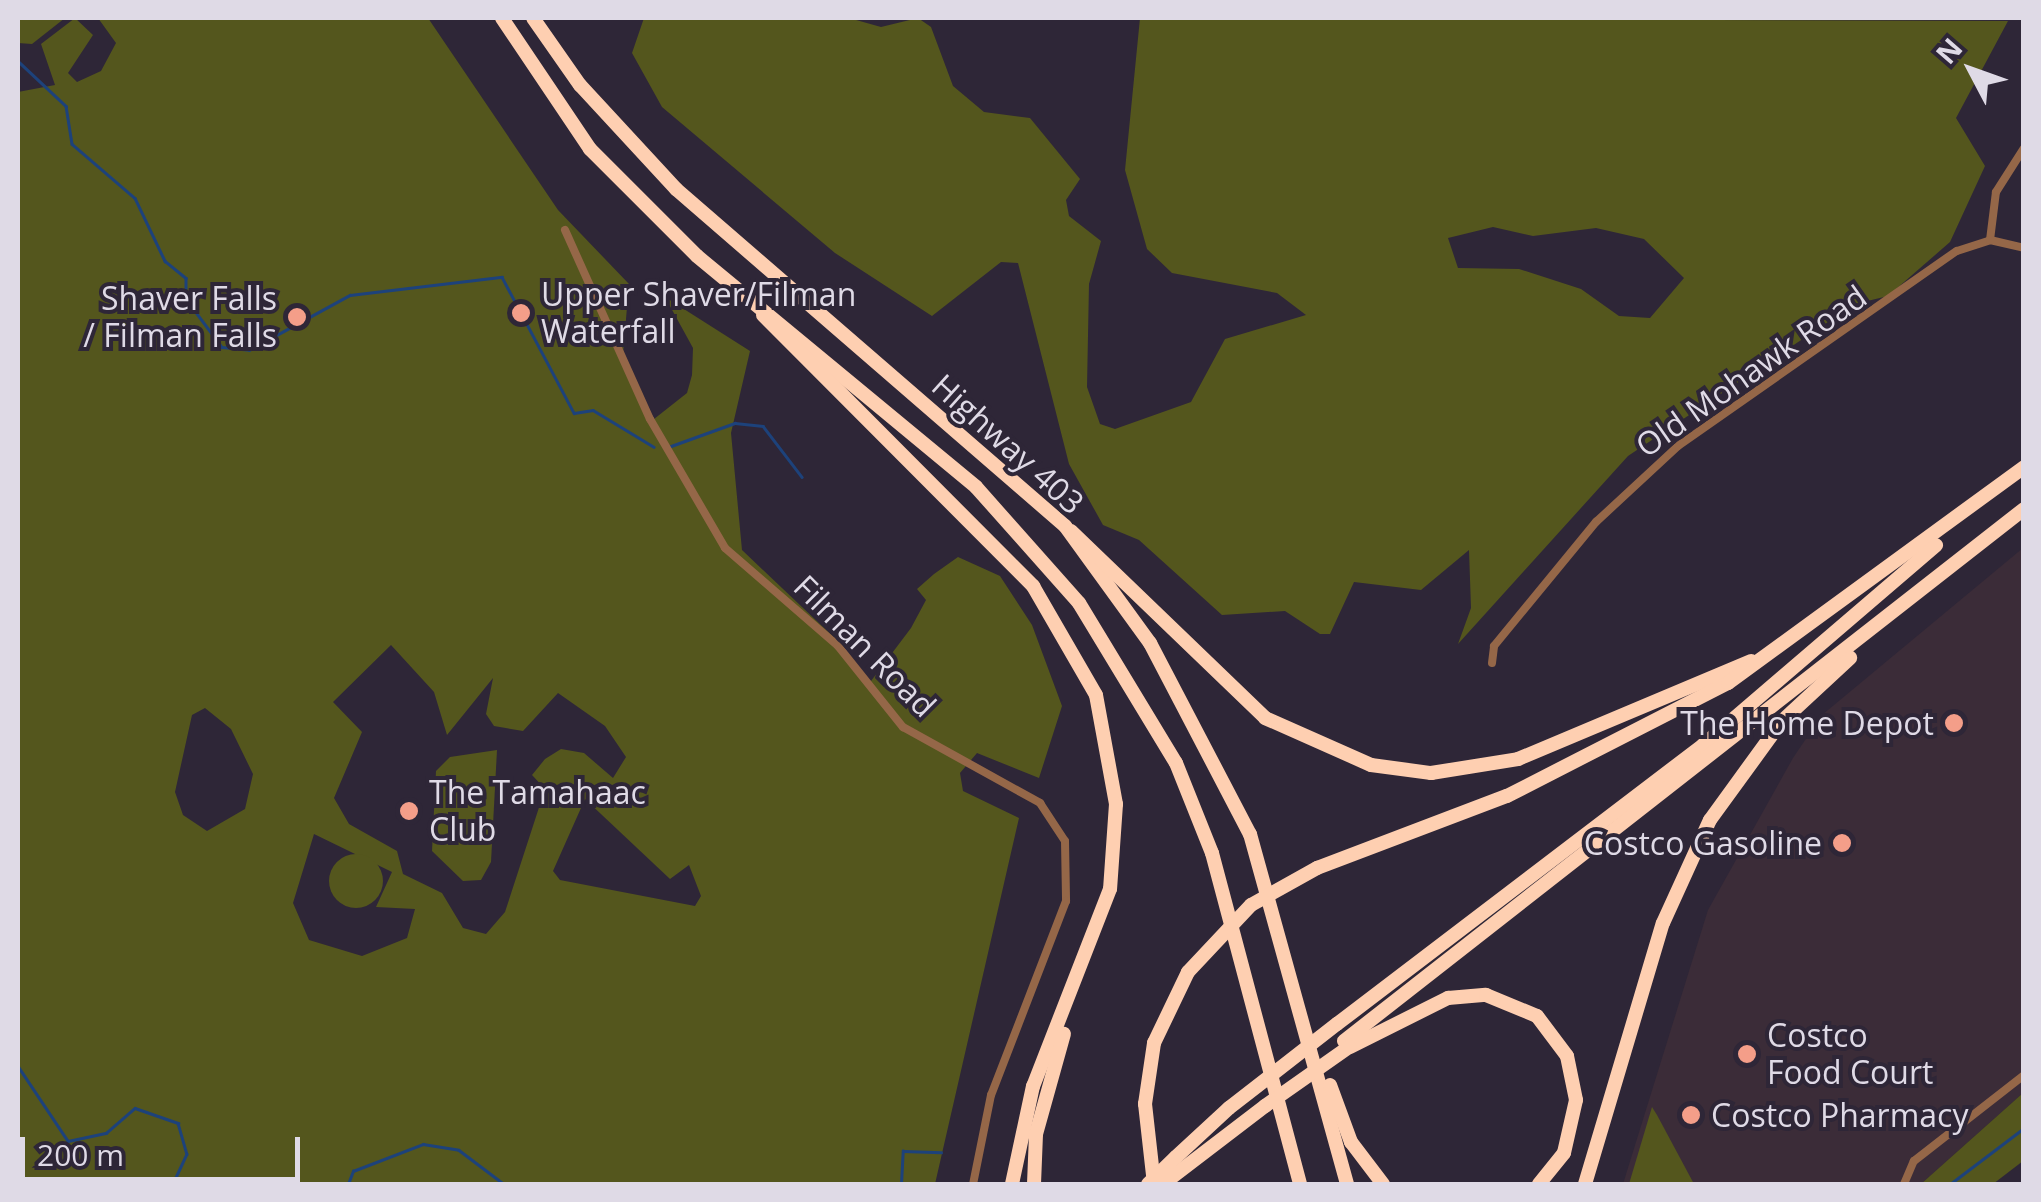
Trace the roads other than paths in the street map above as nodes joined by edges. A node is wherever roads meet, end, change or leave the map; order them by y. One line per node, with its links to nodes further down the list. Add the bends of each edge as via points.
1 (502, 18): 7 (highway, Highway 403, via 590,150)
2 (533, 18): 10 (highway, Highway 403, via 580,85 676,190)
3 (2024, 148): 5 (street, via 1996,192)
4 (565, 230): 20 (street, Filman Road, via 650,420 725,548 838,646 903,727 1040,803 1065,841 1066,901 991,1095)
5 (1990, 240): 6 (street); 14 (street, Old Mohawk Road, via 1957,251 1629,488 1507,628)
6 (2024, 248)
7 (757, 306): 15 (highway, via 778,338 974,520 1081,660 1110,743 1117,838); 25 (highway, Highway 403, via 976,487 1125,670 1212,853)
8 (2024, 467): 11 (highway)
9 (2024, 509): 12 (highway)
10 (1064, 526): 13 (highway, via 1265,718 1371,766 1431,773 1518,759); 17 (highway, Highway 403, via 1150,642 1243,819)
11 (1948, 529): 13 (highway); 19 (highway, bridge, via 1703,746 1229,1108)
12 (1960, 562): 16 (highway); 29 (highway, via 1782,720 1710,820 1663,923)
13 (1756, 660): 23 (highway, bridge, via 1646,729 1507,796 1318,868 1251,904 1188,972 1154,1042 1145,1104)
14 (1492, 663)
15 (1076, 990): 21 (highway, via 1033,1086); 22 (highway, via 1036,1134)
16 (1347, 1044): 19 (highway, bridge); 28 (highway, via 1448,998 1486,996 1537,1016 1568,1056 1576,1100 1564,1154)
17 (1313, 1052): 26 (highway, Highway 403); 27 (highway, via 1351,1142)
18 (2024, 1075): 30 (street, via 1914,1160)
19 (1180, 1163): 23 (highway, bridge); 24 (highway)
20 (973, 1184)
21 (1012, 1184)
22 (1034, 1184)
23 (1151, 1184)
24 (1164, 1184)
25 (1300, 1184)
26 (1347, 1184)
27 (1383, 1184)
28 (1540, 1184)
29 (1585, 1184)
30 (1904, 1184)

